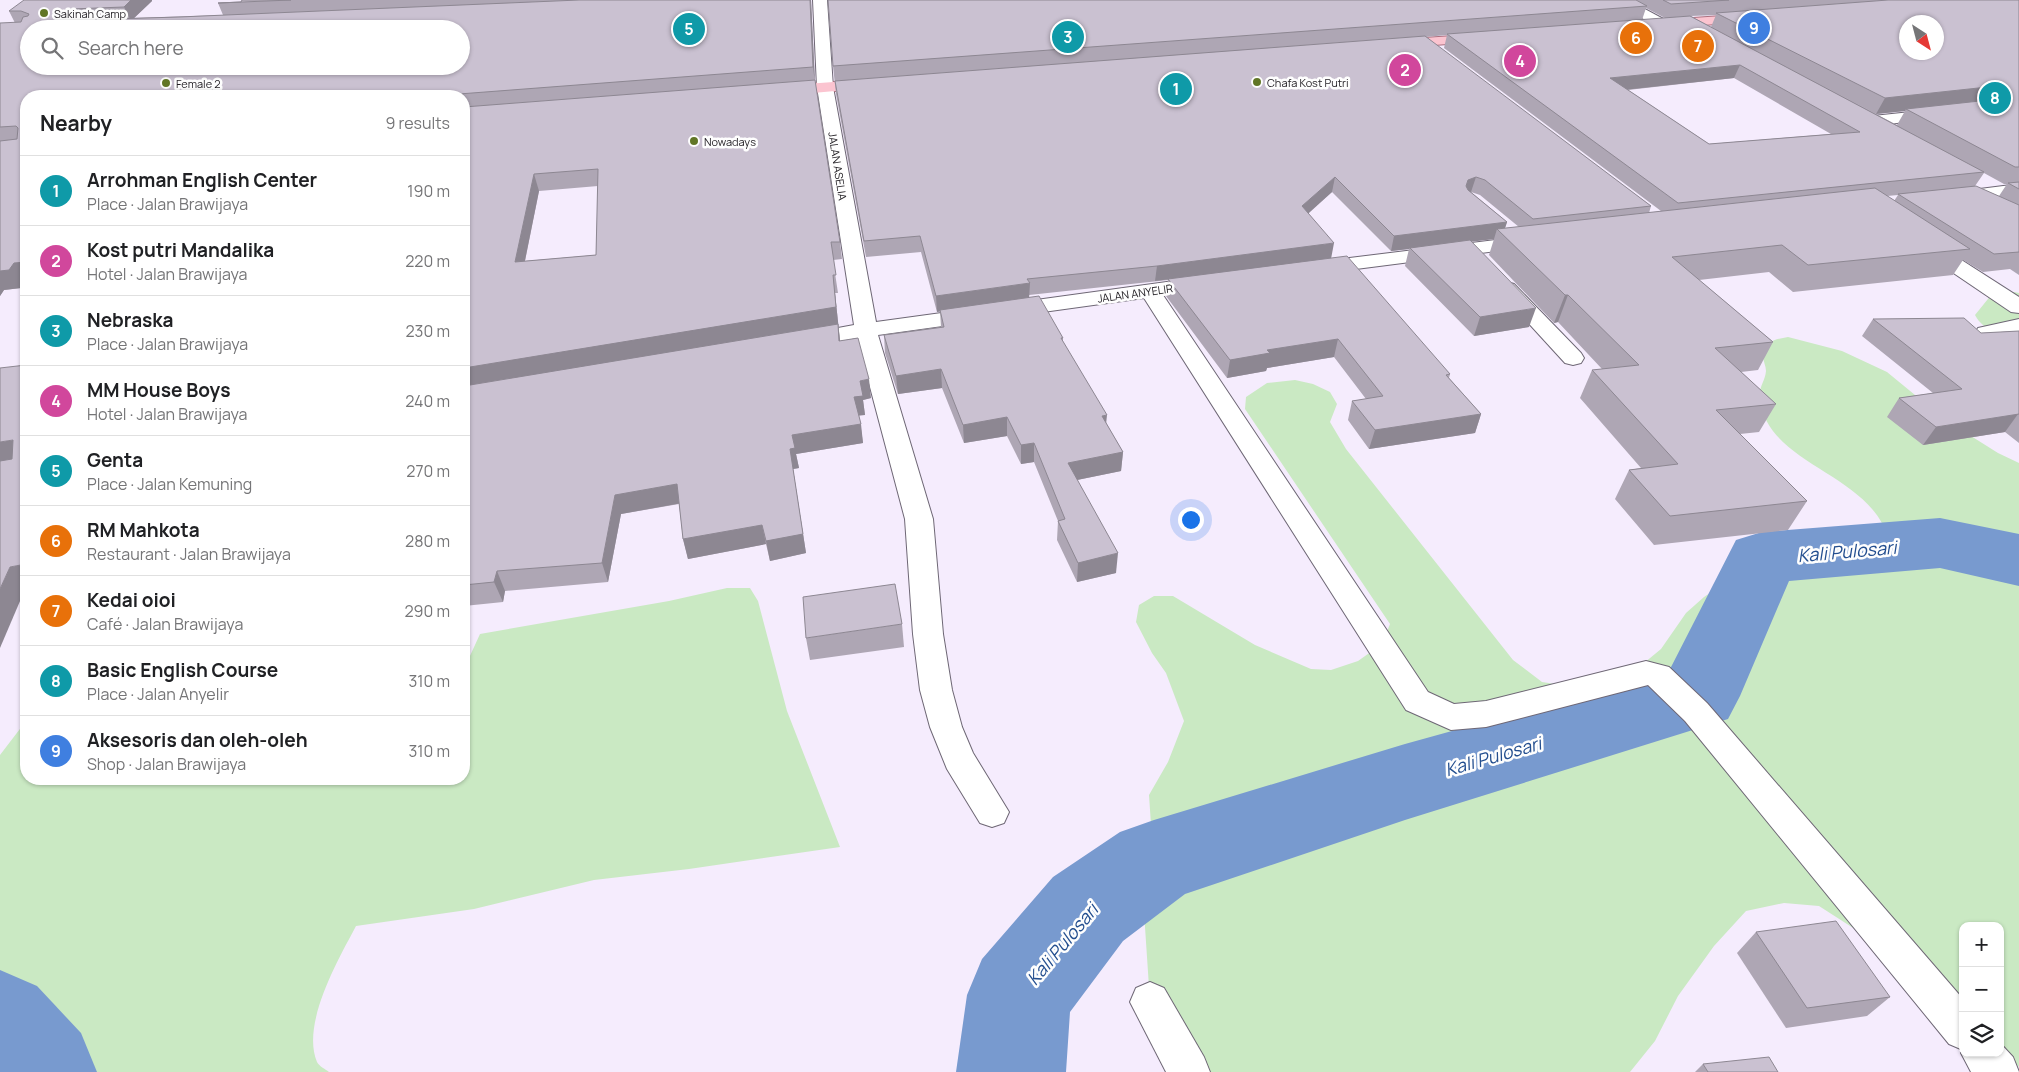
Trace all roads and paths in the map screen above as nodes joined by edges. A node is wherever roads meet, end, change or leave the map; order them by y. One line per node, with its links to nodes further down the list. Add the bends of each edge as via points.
1 (820, 0): 13 (street, JALAN ASELIA)
2 (1618, 0): 5 (street)
3 (1768, 17): 4 (main road)
4 (1688, 23): 5 (main road); 8 (street)
5 (1664, 24): 6 (main road)
6 (1635, 27)
7 (1501, 37): 9 (main road)
8 (1714, 37)
9 (1424, 42): 10 (main road); 11 (street)
10 (1385, 45)
11 (1440, 54)
12 (884, 83): 13 (main road)
13 (825, 87): 14 (main road); 31 (street, JALAN ASELIA)
14 (768, 92)
15 (1959, 111): 17 (street)
16 (1855, 112): 17 (street)
17 (1873, 121): 18 (street)
18 (1899, 135)
19 (2005, 197): 20 (street, via 1973,187)
20 (1932, 200)
21 (1501, 225): 24 (street)
22 (1914, 238): 29 (street)
23 (1546, 240): 24 (street)
24 (1523, 243): 25 (street)
25 (1469, 249): 26 (street); 34 (street)
26 (1302, 270)
27 (1225, 280): 28 (street, JALAN ANYELIR)
28 (1150, 291): 31 (street, JALAN ANYELIR); 37 (street, via 1417,701 1451,718 1486,714 1646,673 1658,676 1686,702)
29 (2019, 307)
30 (2019, 326): 32 (street)
31 (866, 330): 33 (street, JALAN ANYELIR); 35 (street, JALAN ASELIA, via 919,519 936,690 959,759)
32 (1986, 332)
33 (787, 344)
34 (1573, 358)
35 (992, 812)
36 (1150, 1002): 39 (street)
37 (1959, 1025)
38 (1985, 1057): 40 (street)
39 (1188, 1072)
40 (1998, 1072)

